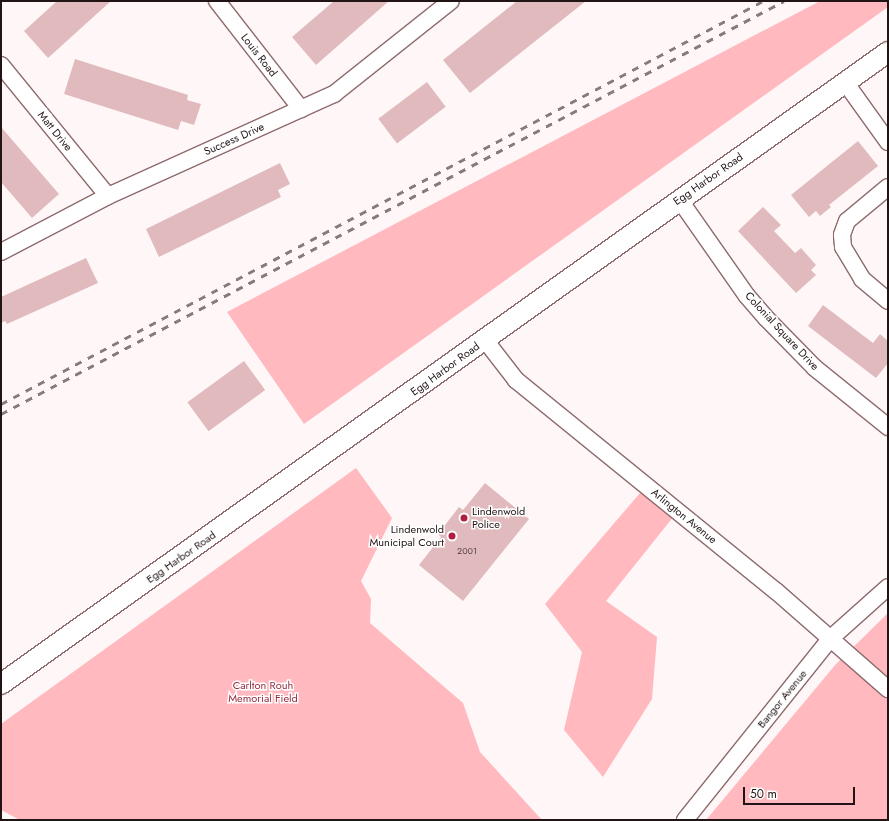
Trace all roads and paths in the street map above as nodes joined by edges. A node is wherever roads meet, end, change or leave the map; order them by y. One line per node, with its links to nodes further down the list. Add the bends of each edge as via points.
1 (217, 1): 6 (street, Louis Road)
2 (451, 1): 6 (street, Success Drive, via 334,94)
3 (888, 52): 5 (street, Egg Harbor Road)
4 (1, 65): 9 (street, Matt Drive)
5 (845, 82): 7 (street); 10 (street, Egg Harbor Road)
6 (301, 109): 9 (street, Success Drive)
7 (888, 142)
8 (888, 187): 12 (street, via 847,221 842,235 843,247 862,279)
9 (108, 196): 11 (street, Success Drive)
10 (680, 199): 13 (street, Egg Harbor Road); 14 (street, Colonial Square Drive, via 747,296 766,318 815,368)
11 (1, 252)
12 (888, 302)
13 (485, 340): 16 (street, Arlington Avenue, via 516,380); 17 (street, Egg Harbor Road)
14 (888, 427)
15 (888, 587): 16 (street, Bangor Avenue)
16 (831, 638): 18 (street, Arlington Avenue); 19 (street, Bangor Avenue)
17 (1, 684)
18 (888, 689)
19 (685, 820)

